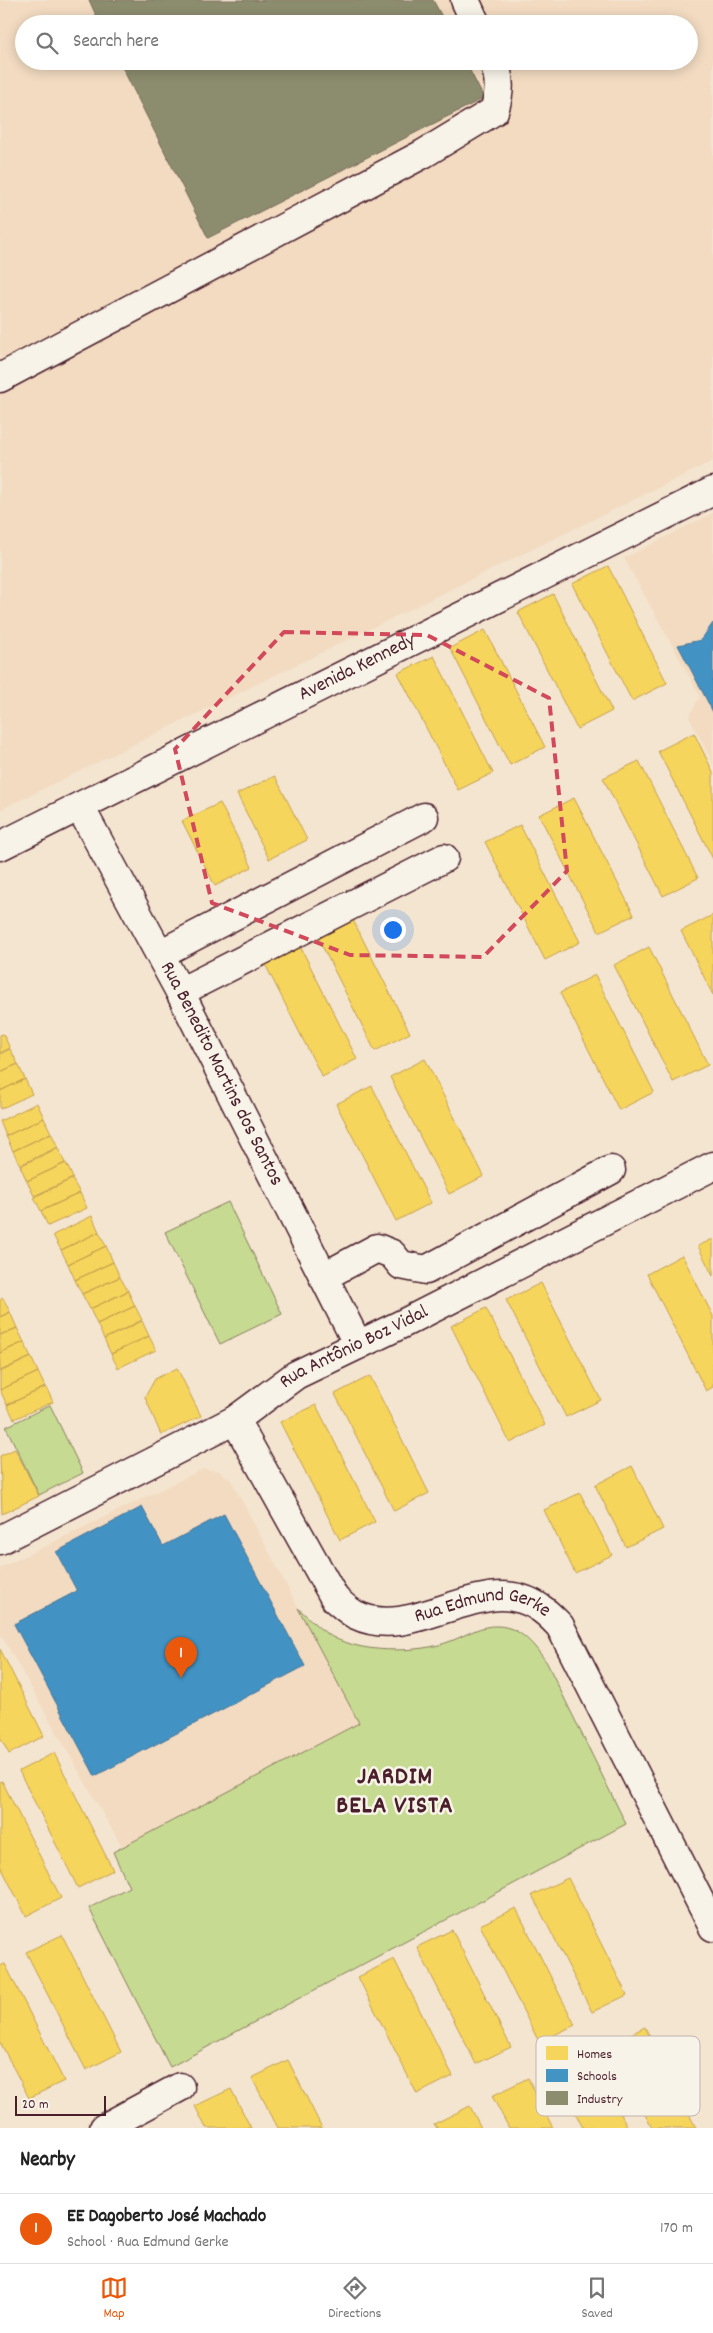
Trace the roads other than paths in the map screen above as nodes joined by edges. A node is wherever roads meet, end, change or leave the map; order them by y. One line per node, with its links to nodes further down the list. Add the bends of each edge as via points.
1 (465, 0): 2 (street)
2 (472, 15)
3 (497, 70): 4 (street, via 500,93 494,110 423,154)
4 (0, 378)
5 (713, 492): 6 (street, Avenida Kennedy)
6 (80, 807): 8 (street, Avenida Kennedy); 10 (street, Rua Benedito Martins dos Santos)
7 (424, 817): 10 (street)
8 (0, 846)
9 (444, 858): 11 (street)
10 (160, 954): 11 (street, Rua Benedito Martins dos Santos)
11 (180, 992): 14 (street, Rua Benedito Martins dos Santos)
12 (713, 1166): 15 (street, Rua Antônio Boz Vidal)
13 (611, 1170): 14 (street, via 426,1270 401,1266 392,1254 376,1248)
14 (324, 1276): 15 (street, Rua Benedito Martins dos Santos)
15 (358, 1345): 16 (street, Rua Antônio Boz Vidal, via 296,1376)
16 (234, 1420): 17 (street, Rua Antônio Boz Vidal); 18 (street, Rua Edmund Gerke, via 335,1599 356,1615 380,1621 403,1621 487,1597 516,1598 540,1607 560,1626)
17 (0, 1540)
18 (706, 1898): 19 (street, Rua Edmund Gerke)
19 (713, 1927)
20 (180, 2087): 21 (street)
21 (104, 2128)

